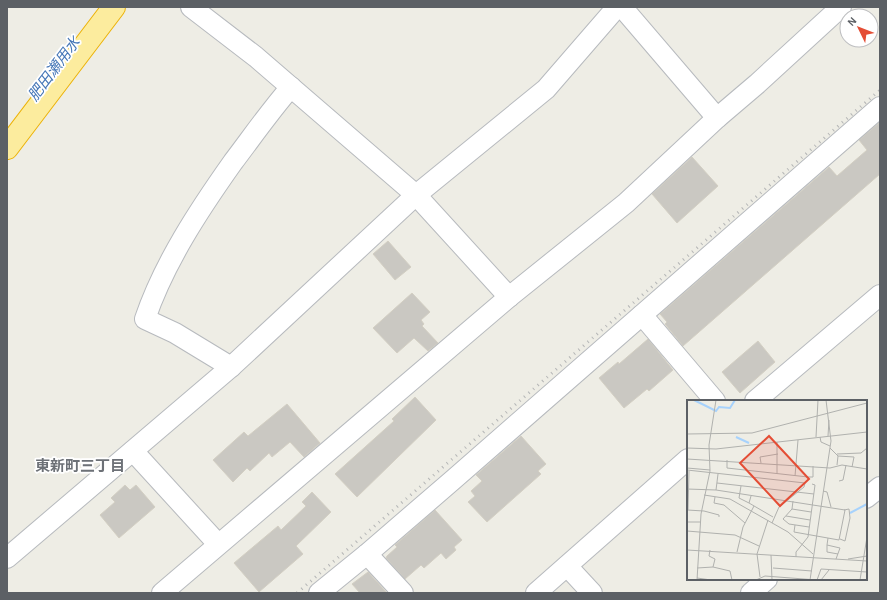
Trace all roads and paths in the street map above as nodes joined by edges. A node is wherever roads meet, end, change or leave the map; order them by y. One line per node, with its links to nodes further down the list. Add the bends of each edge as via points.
1 (114, 7): 9 (highway)
2 (191, 7): 6 (street)
3 (618, 7): 10 (street, via 546,89)
4 (622, 7): 8 (street)
5 (841, 7): 8 (street)
6 (291, 87): 10 (street); 14 (street, via 268,114 205,201 177,249 145,319 175,333)
7 (880, 107): 13 (street)
8 (716, 118): 12 (street, via 626,203)
9 (7, 148)
10 (416, 195): 12 (street); 14 (street)
11 (880, 295): 16 (street)
12 (509, 297): 21 (street)
13 (642, 315): 15 (street); 22 (street)
14 (231, 367): 17 (street)
15 (714, 400)
16 (756, 400)
17 (133, 451): 21 (street); 23 (street)
18 (687, 460): 24 (street)
19 (880, 487): 20 (street)
20 (867, 497)
21 (218, 544): 26 (street)
22 (367, 554): 27 (street); 28 (street)
23 (7, 558)
24 (567, 566): 29 (street); 30 (street)
25 (766, 580): 31 (street)
26 (162, 593)
27 (319, 593)
28 (403, 593)
29 (536, 593)
30 (592, 593)
31 (751, 593)

